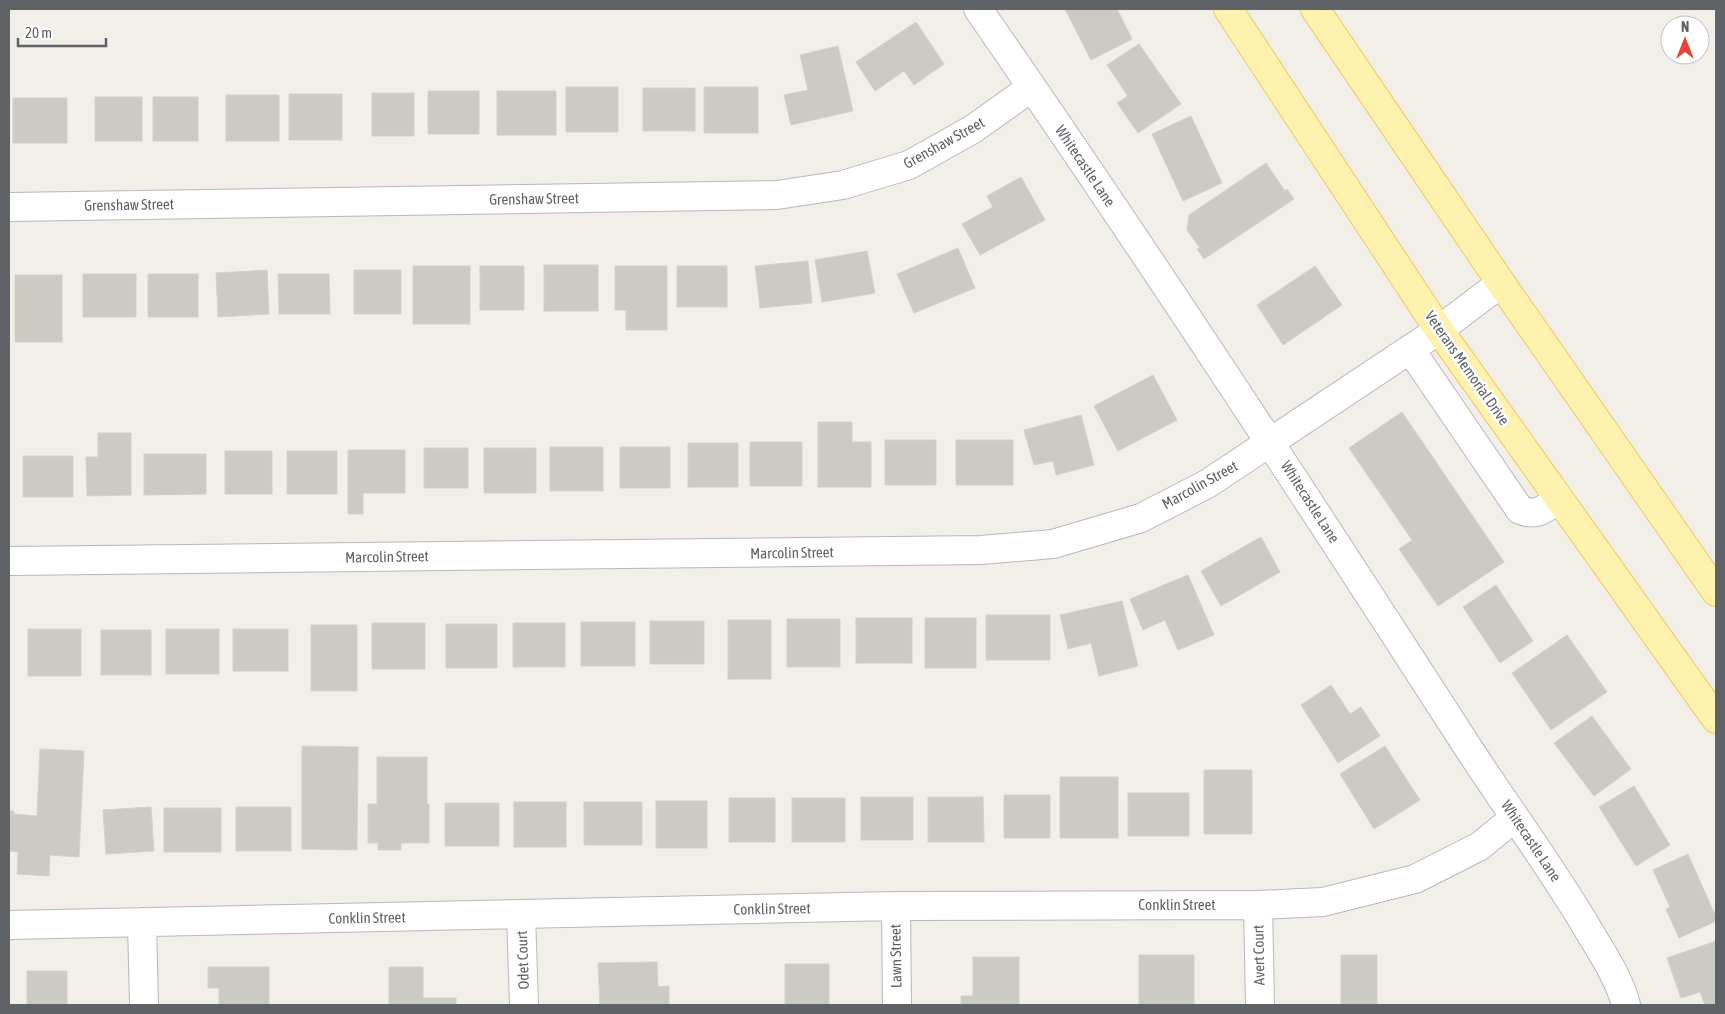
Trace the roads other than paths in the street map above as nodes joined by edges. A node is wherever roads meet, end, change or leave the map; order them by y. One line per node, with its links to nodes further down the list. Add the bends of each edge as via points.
1 (978, 9): 4 (street, Whitecastle Lane)
2 (1228, 9): 7 (main road, Veterans Memorial Drive)
3 (1315, 9): 6 (main road)
4 (1032, 87): 5 (street, Grenshaw Street, via 973,129 910,165 843,185 777,195); 9 (street, Whitecastle Lane)
5 (9, 207)
6 (1501, 283): 7 (street, Marcolin Street); 12 (main road)
7 (1439, 330): 8 (street, Marcolin Street); 10 (main road, Veterans Memorial Drive)
8 (1410, 349): 9 (street, Marcolin Street); 10 (street, via 1520,510 1530,514)
9 (1271, 443): 11 (street, Marcolin Street, via 1207,484 1141,518 1053,544 981,550); 14 (street, Whitecastle Lane)
10 (1560, 499): 13 (main road, Veterans Memorial Drive)
11 (9, 561)
12 (1716, 592)
13 (1716, 719)
14 (1514, 818): 15 (street, Conklin Street, via 1480,846 1416,879 1323,902); 24 (street, Whitecastle Lane, via 1590,932 1623,992)
15 (1258, 904): 16 (street, Conklin Street); 23 (street, Avert Court)
16 (896, 906): 17 (street, Conklin Street); 22 (street, Lawn Street)
17 (521, 915): 18 (street, Conklin Street); 21 (street, Odet Court)
18 (142, 922): 19 (street, Conklin Street); 20 (street)
19 (9, 925)
20 (144, 1005)
21 (524, 1005)
22 (897, 1005)
23 (1260, 1005)
24 (1626, 1005)

